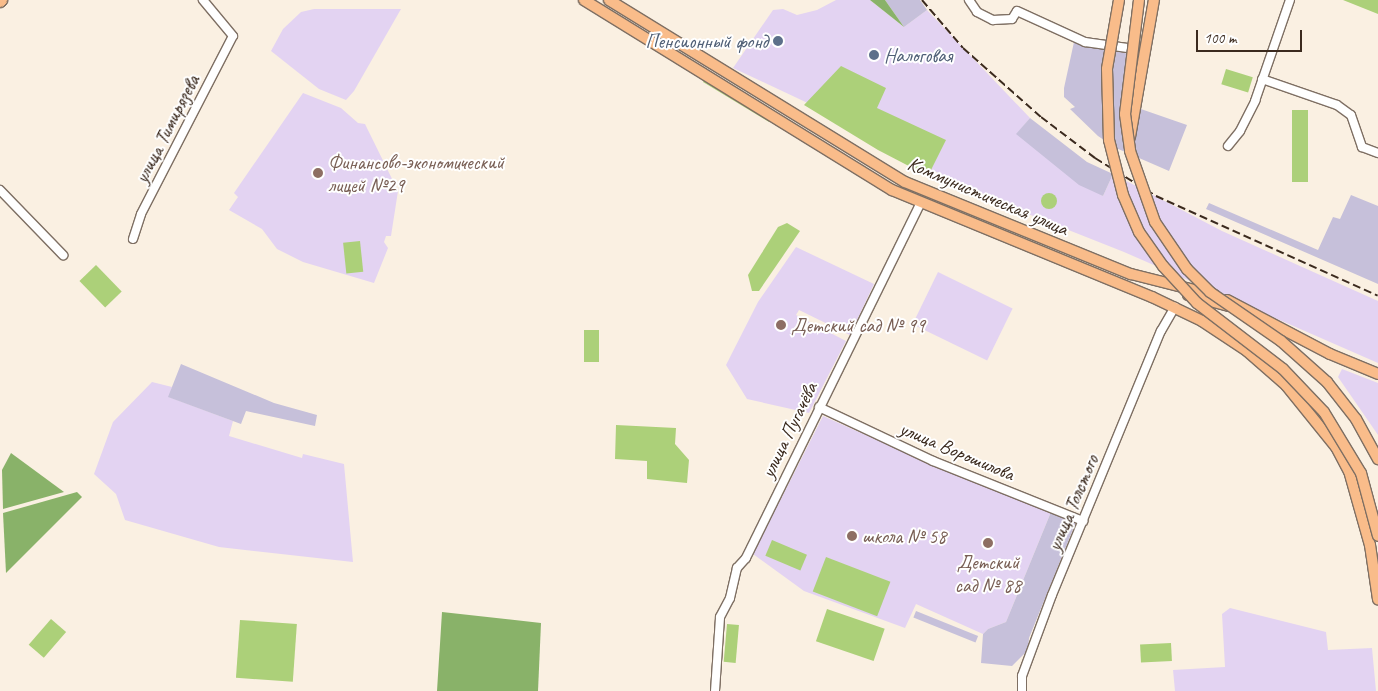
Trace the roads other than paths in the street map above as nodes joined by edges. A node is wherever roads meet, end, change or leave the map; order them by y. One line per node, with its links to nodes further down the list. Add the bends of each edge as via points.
1 (203, 0): 17 (street, улица Тимирязева, via 233,36 141,214)
2 (584, 0): 16 (main road, Коммунистическая улица, via 865,176)
3 (609, 0): 15 (main road, Коммунистическая улица, via 876,165)
4 (969, 0): 7 (street, via 977,12 993,20 1012,19 1017,11 1069,37 1135,51)
5 (1119, 0): 28 (main road, bridge, via 1108,69 1109,140 1123,195 1139,232 1179,286 1283,369 1324,412 1361,473)
6 (1139, 0): 12 (main road, bridge, via 1126,92)
7 (1143, 0)
8 (1154, 0): 12 (main road, bridge, via 1132,120)
9 (1290, 0): 10 (street)
10 (1262, 79): 11 (street, via 1240,132); 13 (street, via 1337,105 1351,115 1362,147)
11 (1228, 146)
12 (1130, 151): 26 (main road, bridge, via 1155,222 1187,269 1225,305 1281,341 1321,376 1351,412)
13 (1378, 152)
14 (0, 190): 18 (street)
15 (927, 192): 16 (main road, улица Пугачёва); 19 (main road, Коммунистическая улица)
16 (921, 203): 21 (main road, Коммунистическая улица); 25 (street, улица Пугачёва)
17 (133, 239)
18 (63, 255)
19 (1145, 278): 20 (main road); 23 (main road, Коммунистическая улица, via 1205,292)
20 (1200, 299): 22 (main road, via 1188,303); 23 (main road)
21 (1176, 307): 22 (main road, Коммунистическая улица); 27 (street, улица Толстого, via 1161,330)
22 (1188, 314): 29 (main road, Коммунистическая улица, via 1247,351 1282,379 1336,447 1349,471 1362,511)
23 (1254, 314): 24 (main road, Коммунистическая улица, via 1330,354)
24 (1378, 374)
25 (819, 407): 27 (street, улица Ворошилова, via 933,461); 30 (street, улица Пугачёва, via 746,558 737,568 730,598 720,617)
26 (1378, 459)
27 (1083, 521): 31 (street, улица Толстого, via 1022,676)
28 (1378, 536)
29 (1378, 599)
30 (715, 691)
31 (1022, 691)

